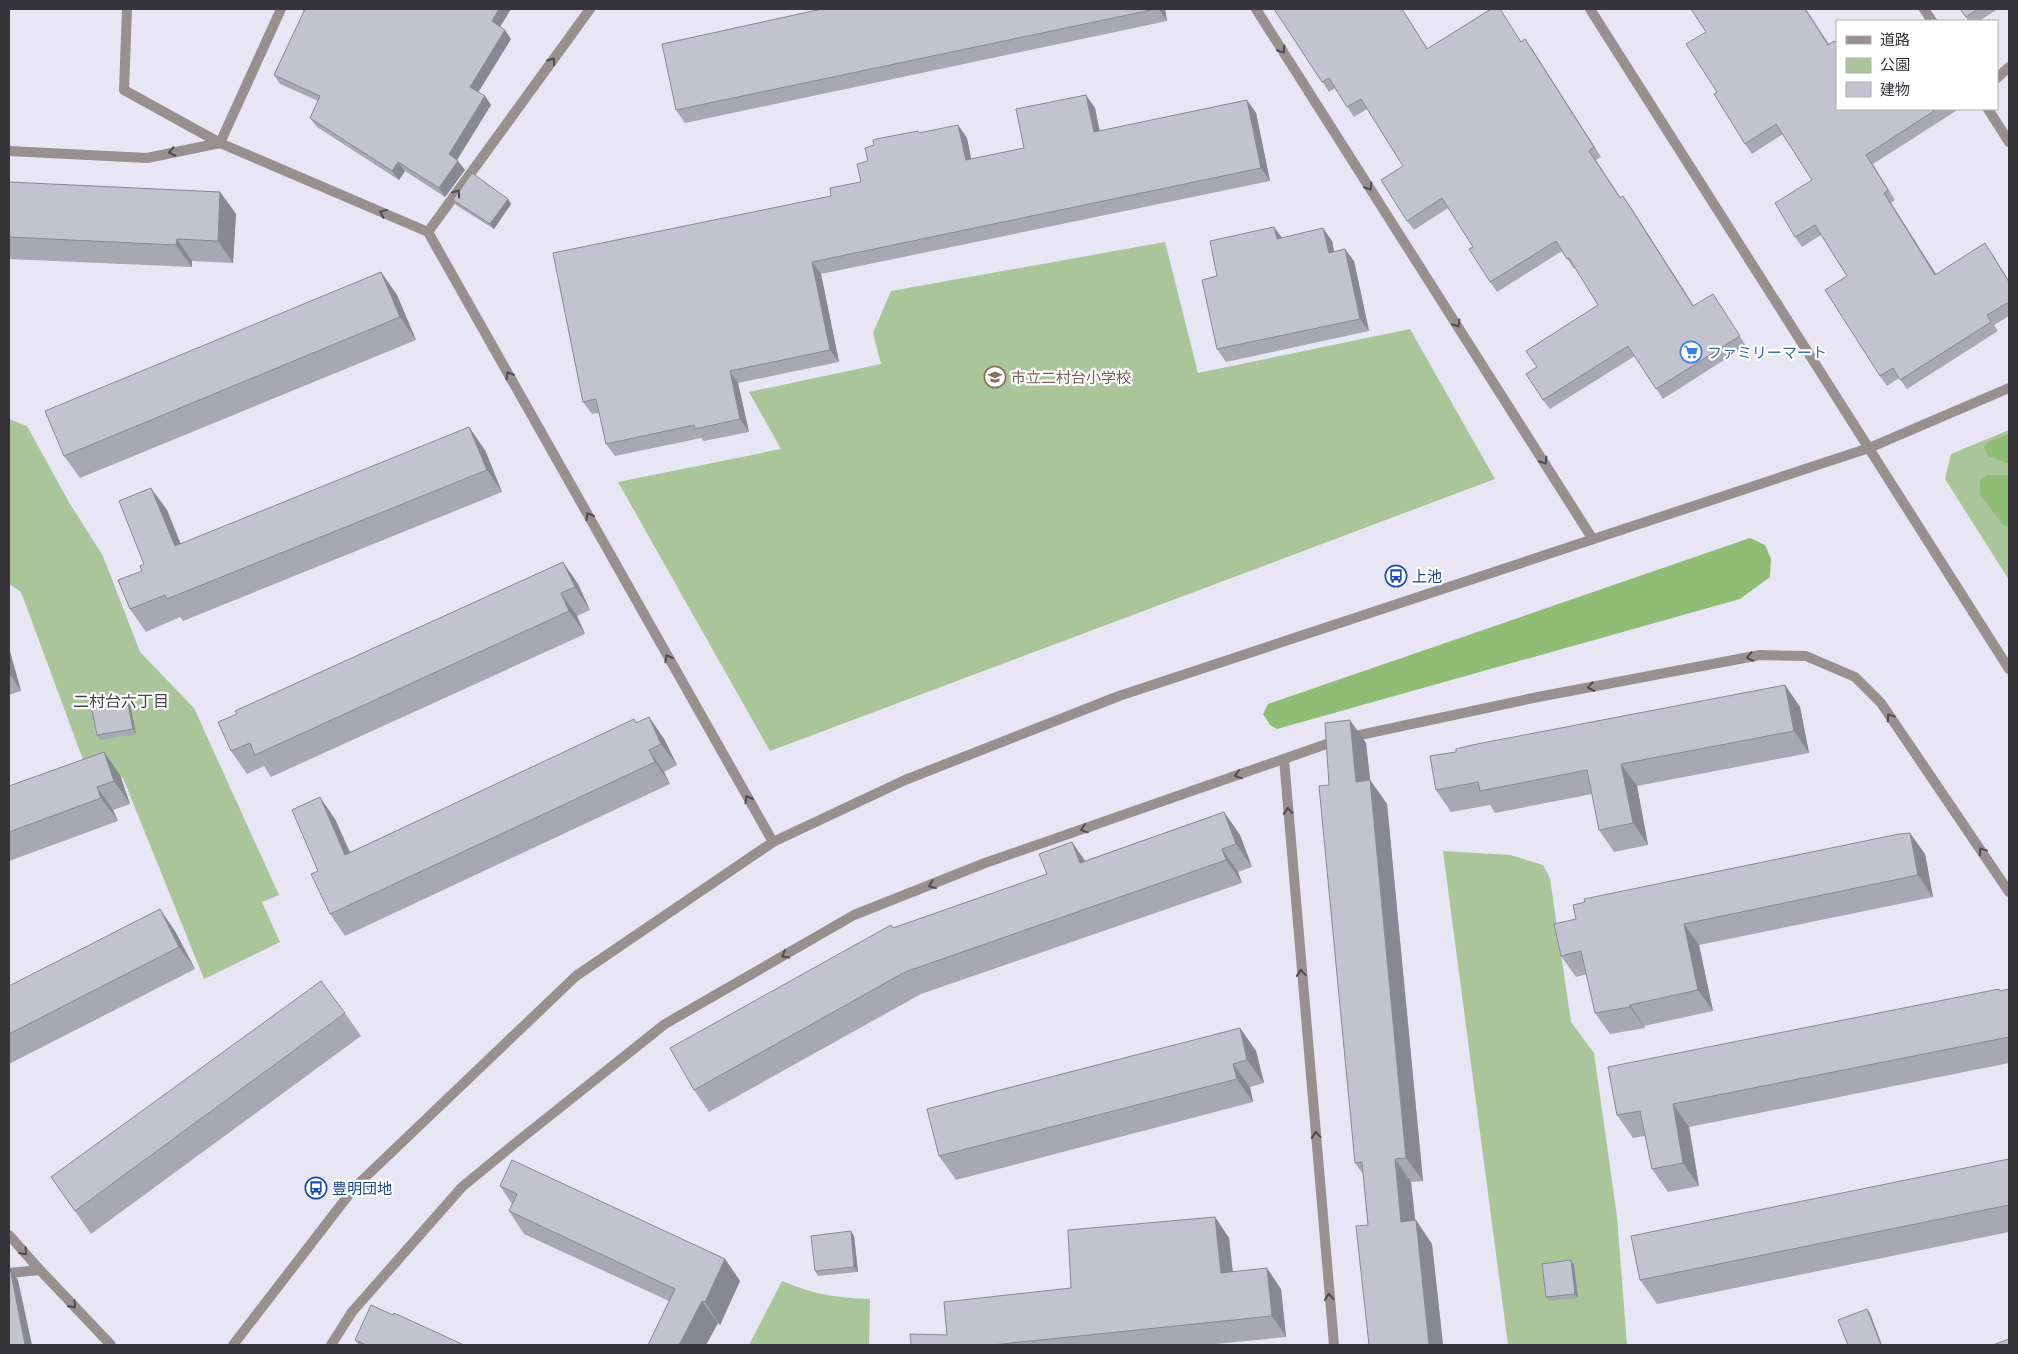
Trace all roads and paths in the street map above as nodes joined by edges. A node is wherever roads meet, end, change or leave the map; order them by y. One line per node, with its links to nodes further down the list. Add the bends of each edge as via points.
1 (128, 9): 11 (street, via 124,90)
2 (280, 9): 11 (street)
3 (590, 9): 14 (street, one-way to 3)
4 (1256, 9): 17 (street, one-way to 17)
5 (1590, 9): 16 (street)
6 (1924, 9): 7 (street)
7 (1931, 20)
8 (2009, 67): 9 (street)
9 (1998, 77)
10 (1989, 110): 12 (street)
11 (220, 142): 13 (street, one-way to 13, via 147,158); 14 (street, one-way to 11)
12 (2009, 142)
13 (9, 150)
14 (428, 232): 20 (street, one-way to 14)
15 (2009, 388): 16 (street)
16 (1869, 448): 17 (street); 18 (street)
17 (1592, 538): 20 (street, via 1120,696 905,780)
18 (2009, 668)
19 (1284, 759): 21 (street, one-way to 19, via 1881,703 1855,677 1806,656 1760,655 1538,697 1341,739); 27 (street, one-way to 27, via 985,863 854,916 665,1024 462,1187 358,1306); 28 (street, one-way to 19)
20 (773, 842): 26 (street, via 576,976 354,1188)
21 (2009, 892)
22 (9, 1235): 23 (street, one-way to 23)
23 (40, 1270): 24 (street); 25 (street, one-way to 25)
24 (9, 1273)
25 (111, 1345)
26 (234, 1345)
27 (331, 1345)
28 (1334, 1345)

